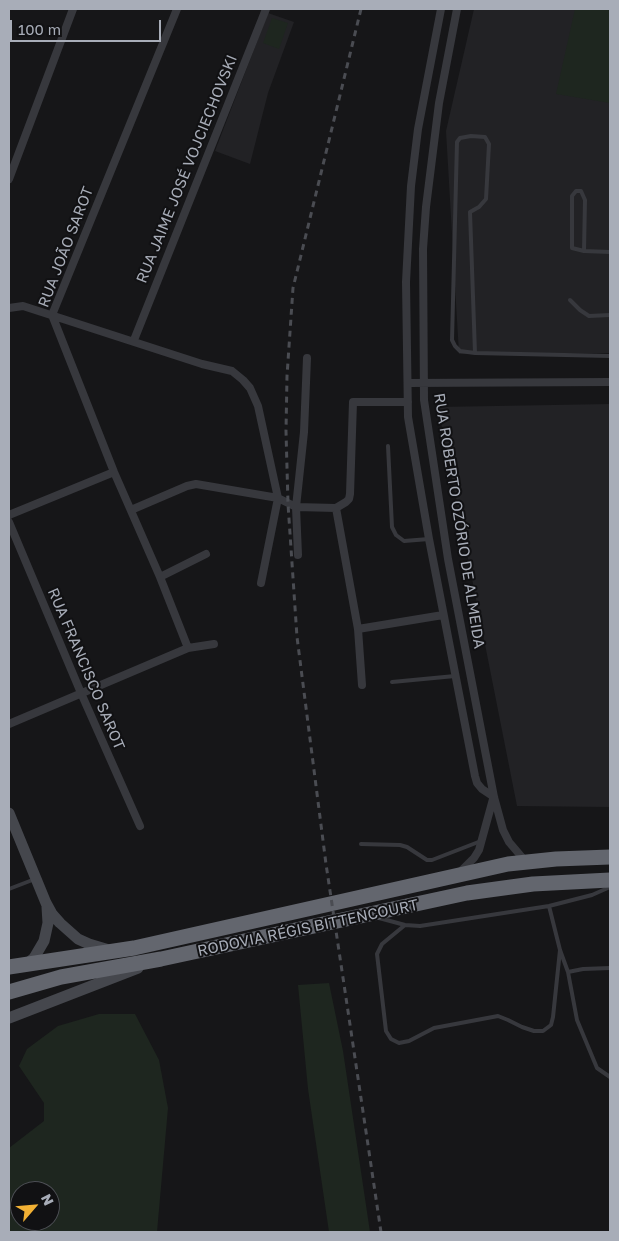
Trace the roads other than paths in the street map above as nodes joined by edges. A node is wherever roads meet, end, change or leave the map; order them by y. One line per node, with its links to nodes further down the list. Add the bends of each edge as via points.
1 (73, 9): 12 (street)
2 (177, 9): 19 (street, RUA JOÃO SAROT)
3 (266, 9): 21 (street, RUA JAIME JOSÉ VOJCIECHOVSKI)
4 (442, 9): 6 (street)
5 (457, 9): 7 (street, RUA ROBERTO OZÓRIO DE ALMEIDA)
6 (437, 28): 7 (street); 8 (street)
7 (452, 32): 9 (street, RUA ROBERTO OZÓRIO DE ALMEIDA)
8 (430, 64): 9 (street); 10 (street)
9 (445, 66): 11 (street, RUA ROBERTO OZÓRIO DE ALMEIDA)
10 (418, 129): 11 (street); 13 (street)
11 (435, 131): 14 (street, RUA ROBERTO OZÓRIO DE ALMEIDA)
12 (9, 179)
13 (407, 232): 14 (street); 22 (street)
14 (424, 233): 23 (street, RUA ROBERTO OZÓRIO DE ALMEIDA)
15 (584, 251): 15 (lane, via 574,249 571,244 572,196 576,191 585,200); 16 (lane)
16 (610, 252)
17 (570, 300): 20 (lane, via 589,316)
18 (9, 308): 19 (street, via 23,306)
19 (52, 315): 21 (street); 32 (street, RUA JOÃO SAROT)
20 (610, 316)
21 (134, 340): 33 (street, via 232,371 243,380 258,406)
22 (407, 342): 23 (street); 28 (street)
23 (423, 342): 29 (street, RUA ROBERTO OZÓRIO DE ALMEIDA)
24 (475, 353): 24 (lane, via 460,351 452,340 457,142 471,136 485,137 489,144 486,199 480,208 470,212); 25 (lane)
25 (610, 356)
26 (307, 358): 34 (street)
27 (610, 382): 29 (street)
28 (408, 383): 29 (street); 30 (street)
29 (424, 383): 39 (street, RUA ROBERTO OZÓRIO DE ALMEIDA)
30 (408, 402): 35 (street, via 353,402 350,494 346,502); 40 (street, via 409,429)
31 (388, 446): 40 (lane, via 392,527 404,541)
32 (114, 472): 36 (street, RUA JOÃO SAROT); 37 (street)
33 (278, 498): 34 (street); 36 (street, via 196,484); 44 (street)
34 (296, 507): 35 (street); 42 (street)
35 (336, 508): 46 (street)
36 (131, 510): 43 (street, RUA JOÃO SAROT)
37 (9, 515)
38 (9, 522): 53 (street, RUA FRANCISCO SAROT)
39 (445, 537): 40 (street); 49 (street, RUA ROBERTO OZÓRIO DE ALMEIDA)
40 (428, 539): 45 (street)
41 (206, 554): 43 (street)
42 (298, 555)
43 (160, 577): 48 (street, RUA JOÃO SAROT)
44 (260, 583)
45 (443, 615): 46 (street); 50 (street)
46 (358, 629): 52 (street)
47 (214, 644): 48 (street)
48 (188, 648): 53 (street)
49 (470, 675): 50 (street); 55 (street, RUA ROBERTO OZÓRIO DE ALMEIDA)
50 (455, 676): 51 (lane); 55 (street, via 477,783)
51 (392, 682)
52 (362, 684)
53 (81, 693): 54 (street); 57 (street, RUA FRANCISCO SAROT)
54 (9, 724)
55 (494, 797): 58 (street, RUA ROBERTO OZÓRIO DE ALMEIDA); 61 (street, RUA ROBERTO OZÓRIO DE ALMEIDA, via 503,830)
56 (9, 814): 63 (main road)
57 (140, 826)
58 (483, 840): 59 (lane, via 432,860 400,845); 62 (street, RUA ROBERTO OZÓRIO DE ALMEIDA, via 474,858)
59 (361, 844)
60 (610, 857): 61 (highway, RODOVIA RÉGIS BITTENCOURT)
61 (526, 862): 62 (highway, RODOVIA RÉGIS BITTENCOURT)
62 (457, 874): 72 (highway, RODOVIA RÉGIS BITTENCOURT)
63 (36, 879): 66 (lane); 67 (main road)
64 (610, 880): 69 (highway, RODOVIA RÉGIS BITTENCOURT, via 500,888)
65 (610, 887): 68 (lane)
66 (9, 889)
67 (46, 903): 72 (main road, via 60,923 78,939); 74 (main road, via 47,932 40,950)
68 (549, 906): 70 (lane, via 420,926); 71 (lane)
69 (367, 914): 70 (lane); 73 (highway, RODOVIA RÉGIS BITTENCOURT)
70 (405, 925): 71 (lane, via 382,944 377,954 386,1031 399,1043 434,1028 498,1016 522,1027 543,1031 551,1025 553,1017)
71 (560, 950): 77 (lane)
72 (115, 951): 74 (highway, RODOVIA RÉGIS BITTENCOURT)
73 (161, 960): 78 (highway, RODOVIA RÉGIS BITTENCOURT, via 61,976); 79 (main road)
74 (27, 964): 75 (highway, RODOVIA RÉGIS BITTENCOURT)
75 (9, 967)
76 (610, 968): 77 (lane)
77 (568, 972): 80 (lane, via 577,1020 597,1068)
78 (9, 992)
79 (9, 1018)
80 (610, 1077)

